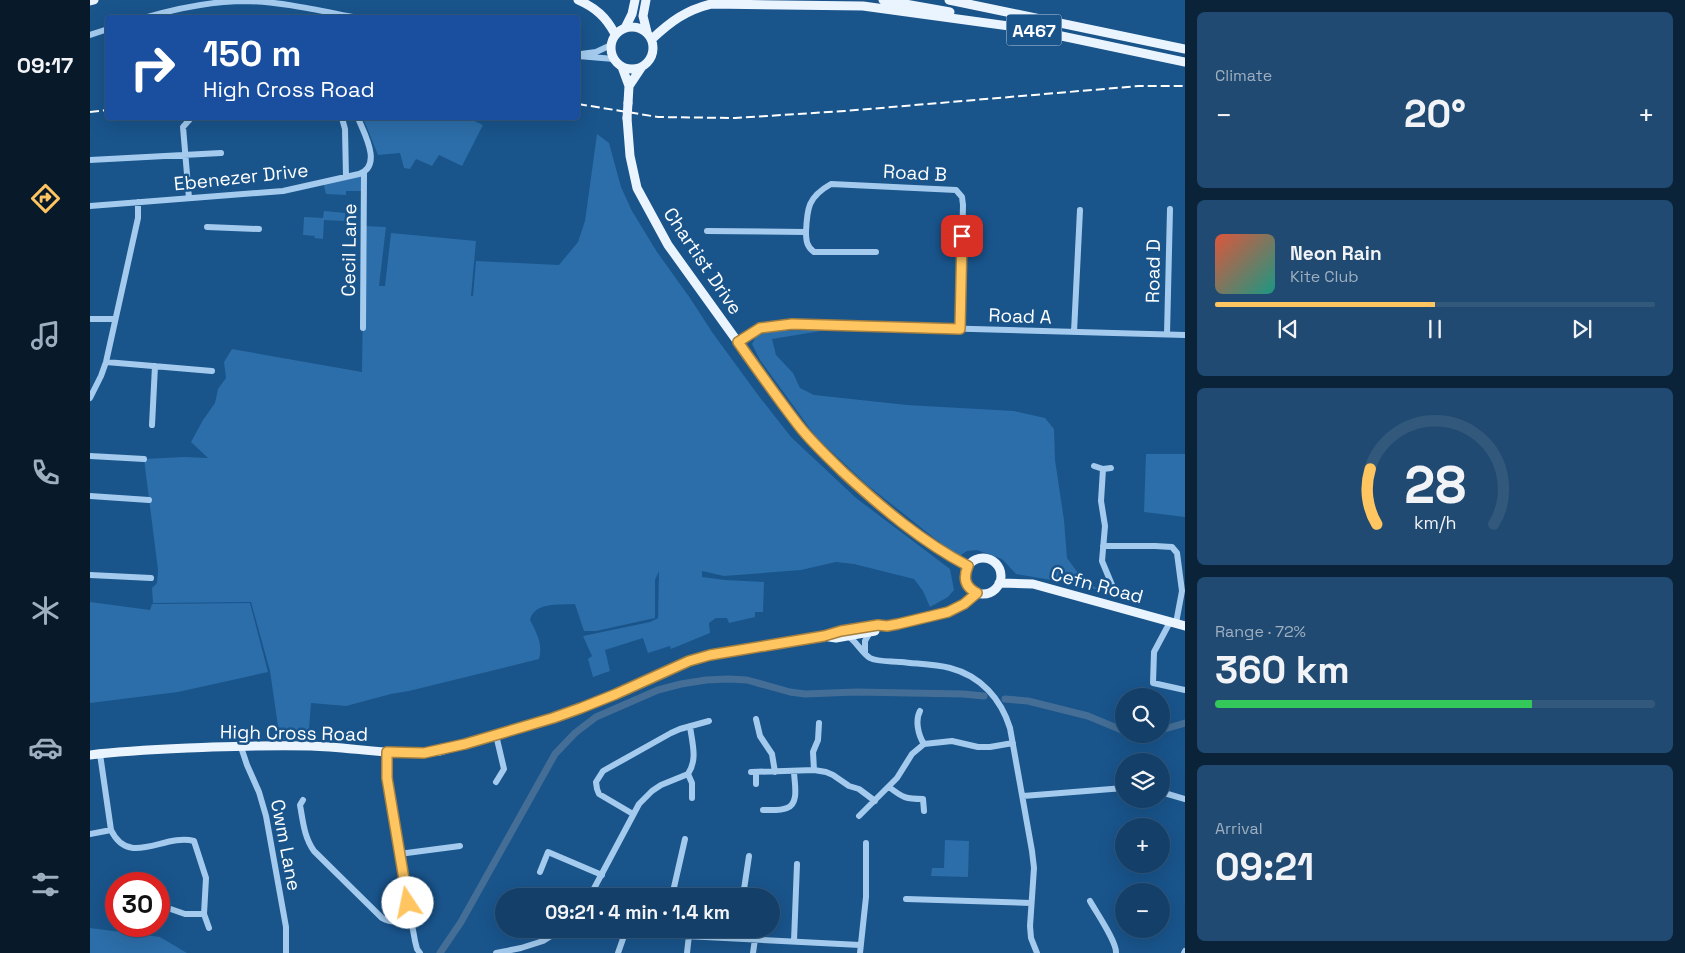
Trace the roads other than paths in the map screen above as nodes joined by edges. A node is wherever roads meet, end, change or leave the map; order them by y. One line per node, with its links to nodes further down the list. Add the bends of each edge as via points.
1 (90, 0): 2 (main road)
2 (94, 0)
3 (578, 0): 15 (main road, via 598,11)
4 (636, 0): 11 (main road)
5 (646, 0): 17 (main road, Chartist Drive, via 643,16)
6 (883, 0): 12 (main road, A467)
7 (949, 0): 14 (main road, A467)
8 (970, 0): 14 (main road)
9 (156, 15): 10 (street, via 201,4 239,1 280,4)
10 (330, 15)
11 (625, 28): 15 (main road); 17 (main road, via 632,26)
12 (1024, 28): 17 (main road, via 863,6 711,4 683,14); 23 (main road, A467)
13 (105, 30): 16 (street)
14 (1105, 33): 19 (main road, A467)
15 (616, 34): 18 (main road)
16 (90, 35)
17 (649, 36): 25 (main road, Chartist Drive, via 654,49)
18 (611, 44): 20 (street, via 596,52); 22 (main road)
19 (1185, 50)
20 (580, 55)
21 (580, 55): 22 (street)
22 (614, 60): 24 (main road, Chartist Drive)
23 (1185, 62)
24 (622, 67): 25 (main road, via 631,70); 26 (main road, Chartist Drive)
25 (641, 68): 26 (main road, Chartist Drive)
26 (630, 86): 52 (main road, Chartist Drive, bridge, via 627,118 637,188 668,245)
27 (189, 120): 31 (street, via 183,127)
28 (343, 120): 34 (street)
29 (359, 120): 33 (street, via 371,155 371,162)
30 (221, 152): 31 (street)
31 (185, 155): 32 (street); 35 (street)
32 (90, 160)
33 (364, 172): 34 (street, Ebenezer Drive); 47 (street, Cecil Lane)
34 (346, 178): 35 (street, Ebenezer Drive, via 284,191)
35 (189, 198): 36 (street, Ebenezer Drive)
36 (138, 202): 37 (street, Ebenezer Drive); 46 (street, via 138,218)
37 (90, 206)
38 (1170, 209): 50 (street, Road D)
39 (1080, 210): 49 (street)
40 (207, 227): 41 (street)
41 (259, 229)
42 (707, 231): 43 (street)
43 (806, 232): 44 (street, via 806,242 814,252); 48 (street, Road B, via 808,206 822,189 831,184 956,190 963,205)
44 (876, 252)
45 (90, 319): 46 (street)
46 (114, 319): 53 (street)
47 (363, 328)
48 (960, 329): 49 (street, Road A); 52 (street, Road A, via 772,325 760,328)
49 (1074, 332): 50 (street, Road A)
50 (1167, 334): 51 (street, Road A)
51 (1185, 335)
52 (738, 342): 66 (main road, Chartist Drive, via 796,423 820,450 904,524)
53 (106, 362): 54 (street); 56 (street)
54 (155, 366): 55 (street); 57 (street)
55 (212, 371)
56 (90, 398)
57 (152, 425)
58 (90, 456): 59 (street)
59 (144, 460)
60 (1094, 466): 62 (street)
61 (1111, 468): 62 (street)
62 (1103, 469): 65 (street)
63 (90, 496): 64 (street)
64 (149, 500)
65 (1103, 546): 70 (street, via 1102,561); 72 (street, via 1172,547 1177,553 1182,591)
66 (968, 566): 69 (main road, via 972,561 989,559 999,570); 71 (main road, via 966,582)
67 (90, 575): 68 (street)
68 (151, 578)
69 (999, 583): 71 (main road, via 989,593); 72 (main road, Cefn Road, via 1033,584)
70 (1112, 586)
71 (977, 593): 73 (main road, via 948,612)
72 (1177, 624): 78 (street, via 1154,652 1153,683)
73 (869, 629): 74 (main road); 75 (main road); 77 (street)
74 (859, 634): 76 (main road); 77 (street)
75 (824, 636): 76 (main road); 84 (main road, High Cross Road, via 689,661 581,708)
76 (848, 636): 77 (street)
77 (866, 653): 85 (street, via 878,660 935,665 964,672 982,684 999,702)
78 (1185, 690)
79 (920, 711): 86 (street, via 917,715 919,737)
80 (756, 719): 93 (street, via 760,736 772,754)
81 (709, 721): 83 (street)
82 (819, 723): 91 (street, via 813,752)
83 (690, 726): 94 (street, via 695,758); 107 (street, via 603,770 596,782 600,794)
84 (496, 735): 88 (main road, High Cross Road, via 440,751); 95 (street, via 504,768)
85 (1013, 743): 86 (street, via 990,747 952,741); 100 (street)
86 (924, 744): 97 (street, via 912,754)
87 (241, 746): 88 (main road, High Cross Road, via 310,746); 89 (main road, High Cross Road); 136 (street, Cwm Lane, via 266,816 286,927)
88 (387, 752): 114 (street, via 387,778)
89 (100, 754): 90 (main road, High Cross Road); 109 (street)
90 (90, 755)
91 (814, 770): 92 (street); 104 (street, via 833,775)
92 (794, 771): 93 (street); 105 (street, via 792,804 786,809)
93 (776, 772): 96 (street, via 754,772)
94 (688, 774): 101 (street); 107 (street, via 652,791)
95 (496, 782)
96 (756, 784)
97 (889, 787): 104 (street); 106 (street, via 907,799 923,799)
98 (1115, 789): 100 (street)
99 (1170, 795): 102 (street)
100 (1022, 796): 124 (street, via 1034,868)
101 (692, 798)
102 (1185, 799)
103 (303, 800): 127 (street, via 300,805 304,829 314,850 382,918 388,922)
104 (875, 801): 108 (street)
105 (763, 810)
106 (924, 810)
107 (634, 814): 118 (street)
108 (859, 816)
109 (111, 830): 110 (street); 126 (street, via 115,839 129,848 194,841 206,878)
110 (90, 834)
111 (685, 839): 120 (street)
112 (866, 843): 135 (street, via 866,897)
113 (460, 846): 114 (street)
114 (399, 854): 127 (street)
115 (749, 856): 121 (street)
116 (797, 864): 134 (street)
117 (540, 872): 118 (street, via 548,852)
118 (602, 875): 119 (street)
119 (595, 888)
120 (674, 888)
121 (744, 888)
122 (906, 900): 124 (street)
123 (1090, 901): 144 (street, via 1113,940)
124 (1031, 904): 143 (street, via 1031,938)
125 (170, 909): 126 (street, via 185,914)
126 (204, 914): 128 (street)
127 (411, 919): 137 (street)
128 (209, 928)
129 (547, 938): 138 (street, via 522,948)
130 (623, 938): 139 (street)
131 (689, 938): 140 (street)
132 (738, 938): 133 (street)
133 (754, 939): 134 (street); 141 (street)
134 (794, 942): 135 (street)
135 (860, 945): 142 (street)
136 (286, 953)
137 (420, 953)
138 (496, 953)
139 (618, 953)
140 (687, 953)
141 (753, 953)
142 (860, 953)
143 (1037, 953)
144 (1116, 953)

